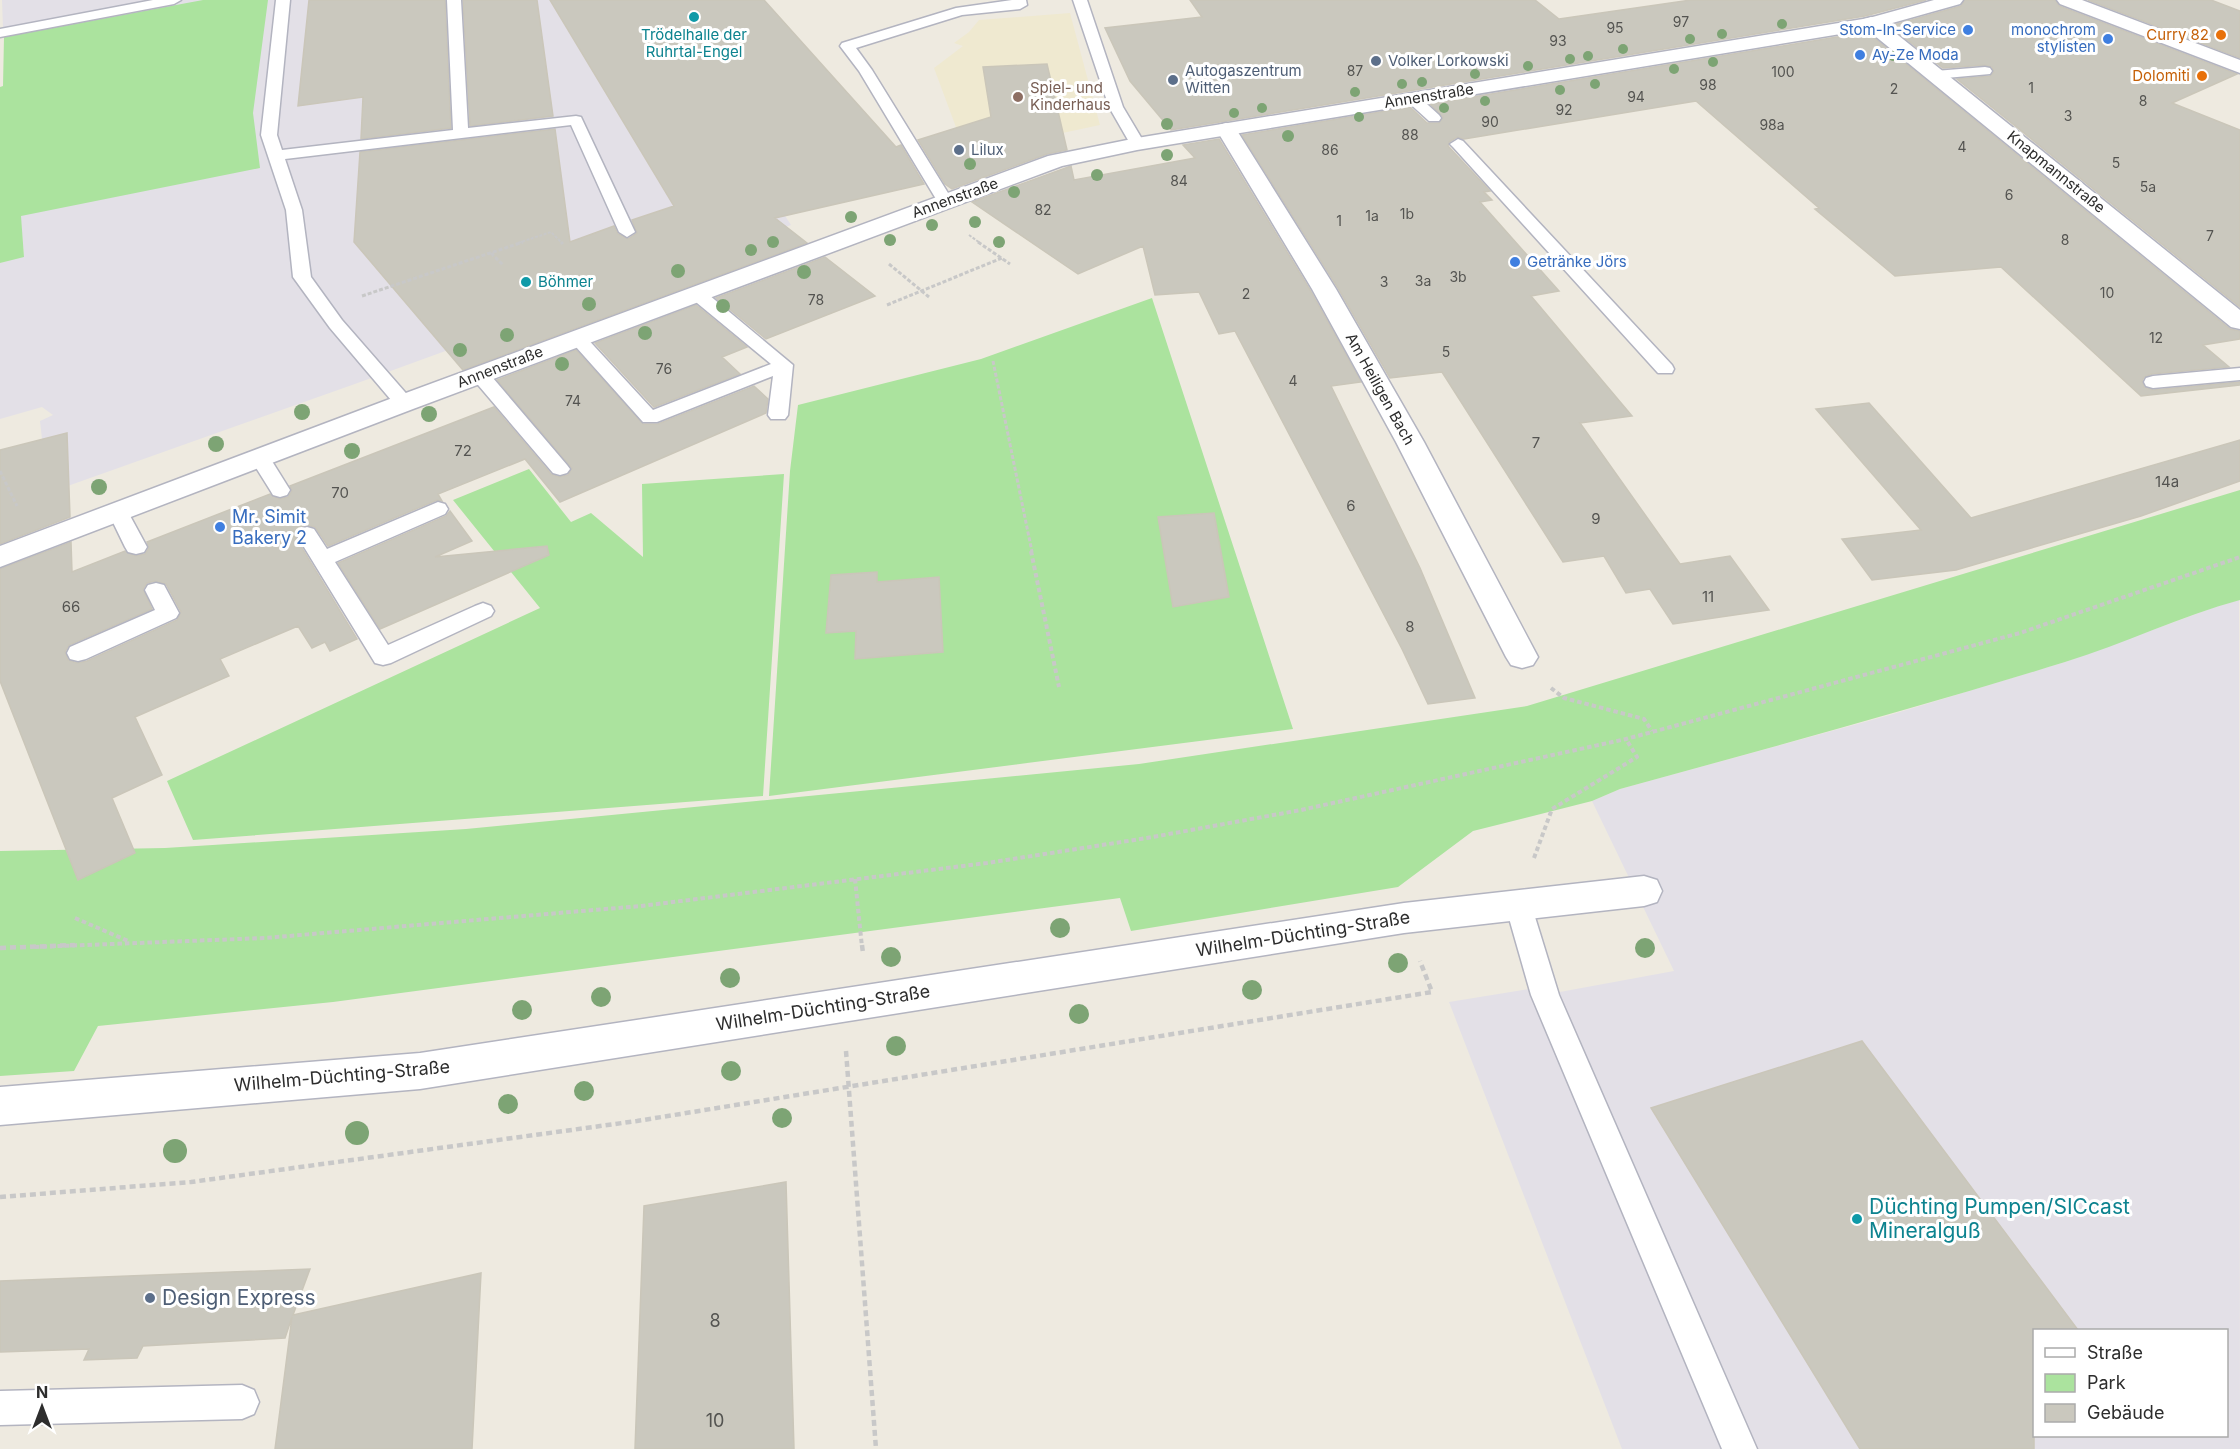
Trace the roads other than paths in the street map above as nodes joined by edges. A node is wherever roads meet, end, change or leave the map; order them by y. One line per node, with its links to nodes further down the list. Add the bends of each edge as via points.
1 (174, 0): 9 (lane)
2 (283, 0): 19 (lane, via 269,135)
3 (454, 0): 16 (lane)
4 (1019, 0): 20 (lane, via 1020,5 962,11 847,46)
5 (1080, 0): 17 (lane, via 1116,107)
6 (1954, 0): 8 (street, Annenstraße)
7 (2066, 0): 10 (street)
8 (1871, 23): 12 (street, Knapmannstraße); 13 (street, Annenstraße)
9 (0, 33)
10 (2240, 67)
11 (1985, 70): 12 (lane)
12 (1935, 75): 23 (street, Knapmannstraße)
13 (1412, 98): 14 (lane); 15 (street, Annenstraße)
14 (1434, 118)
15 (1226, 129): 17 (street, Annenstraße); 44 (street, Am Heiligen Bach, via 1324,289 1410,442)
16 (461, 134): 19 (lane); 21 (lane, via 576,120)
17 (1137, 144): 20 (street, Annenstraße, via 1056,161)
18 (1458, 144): 26 (lane)
19 (276, 156): 30 (lane, via 294,210 302,277)
20 (945, 201): 22 (street, Annenstraße)
21 (627, 232)
22 (697, 294): 24 (street, Annenstraße); 25 (lane)
23 (2240, 322)
24 (577, 338): 25 (lane, via 650,418); 28 (street, Annenstraße)
25 (784, 365): 31 (lane)
26 (1665, 369)
27 (2240, 374): 29 (lane)
28 (480, 375): 30 (street, Annenstraße); 33 (lane)
29 (2153, 382)
30 (404, 403): 32 (street, Annenstraße)
31 (778, 415)
32 (260, 458): 34 (lane); 36 (street, Annenstraße)
33 (560, 469)
34 (280, 490)
35 (438, 509): 40 (lane)
36 (118, 512): 38 (lane); 39 (street, Annenstraße)
37 (307, 534): 40 (lane)
38 (136, 547)
39 (0, 557)
40 (322, 559): 42 (lane, via 383,657)
41 (156, 590): 43 (lane, via 168,613)
42 (483, 611)
43 (78, 653)
44 (1522, 657)
45 (1644, 891): 46 (street, Wilhelm-Düchting-Straße)
46 (1518, 904): 47 (street, Wilhelm-Düchting-Straße, via 1404,918 420,1071); 50 (lane, via 1545,995)
47 (0, 1106)
48 (243, 1402): 49 (lane)
49 (0, 1408)
50 (1740, 1449)

